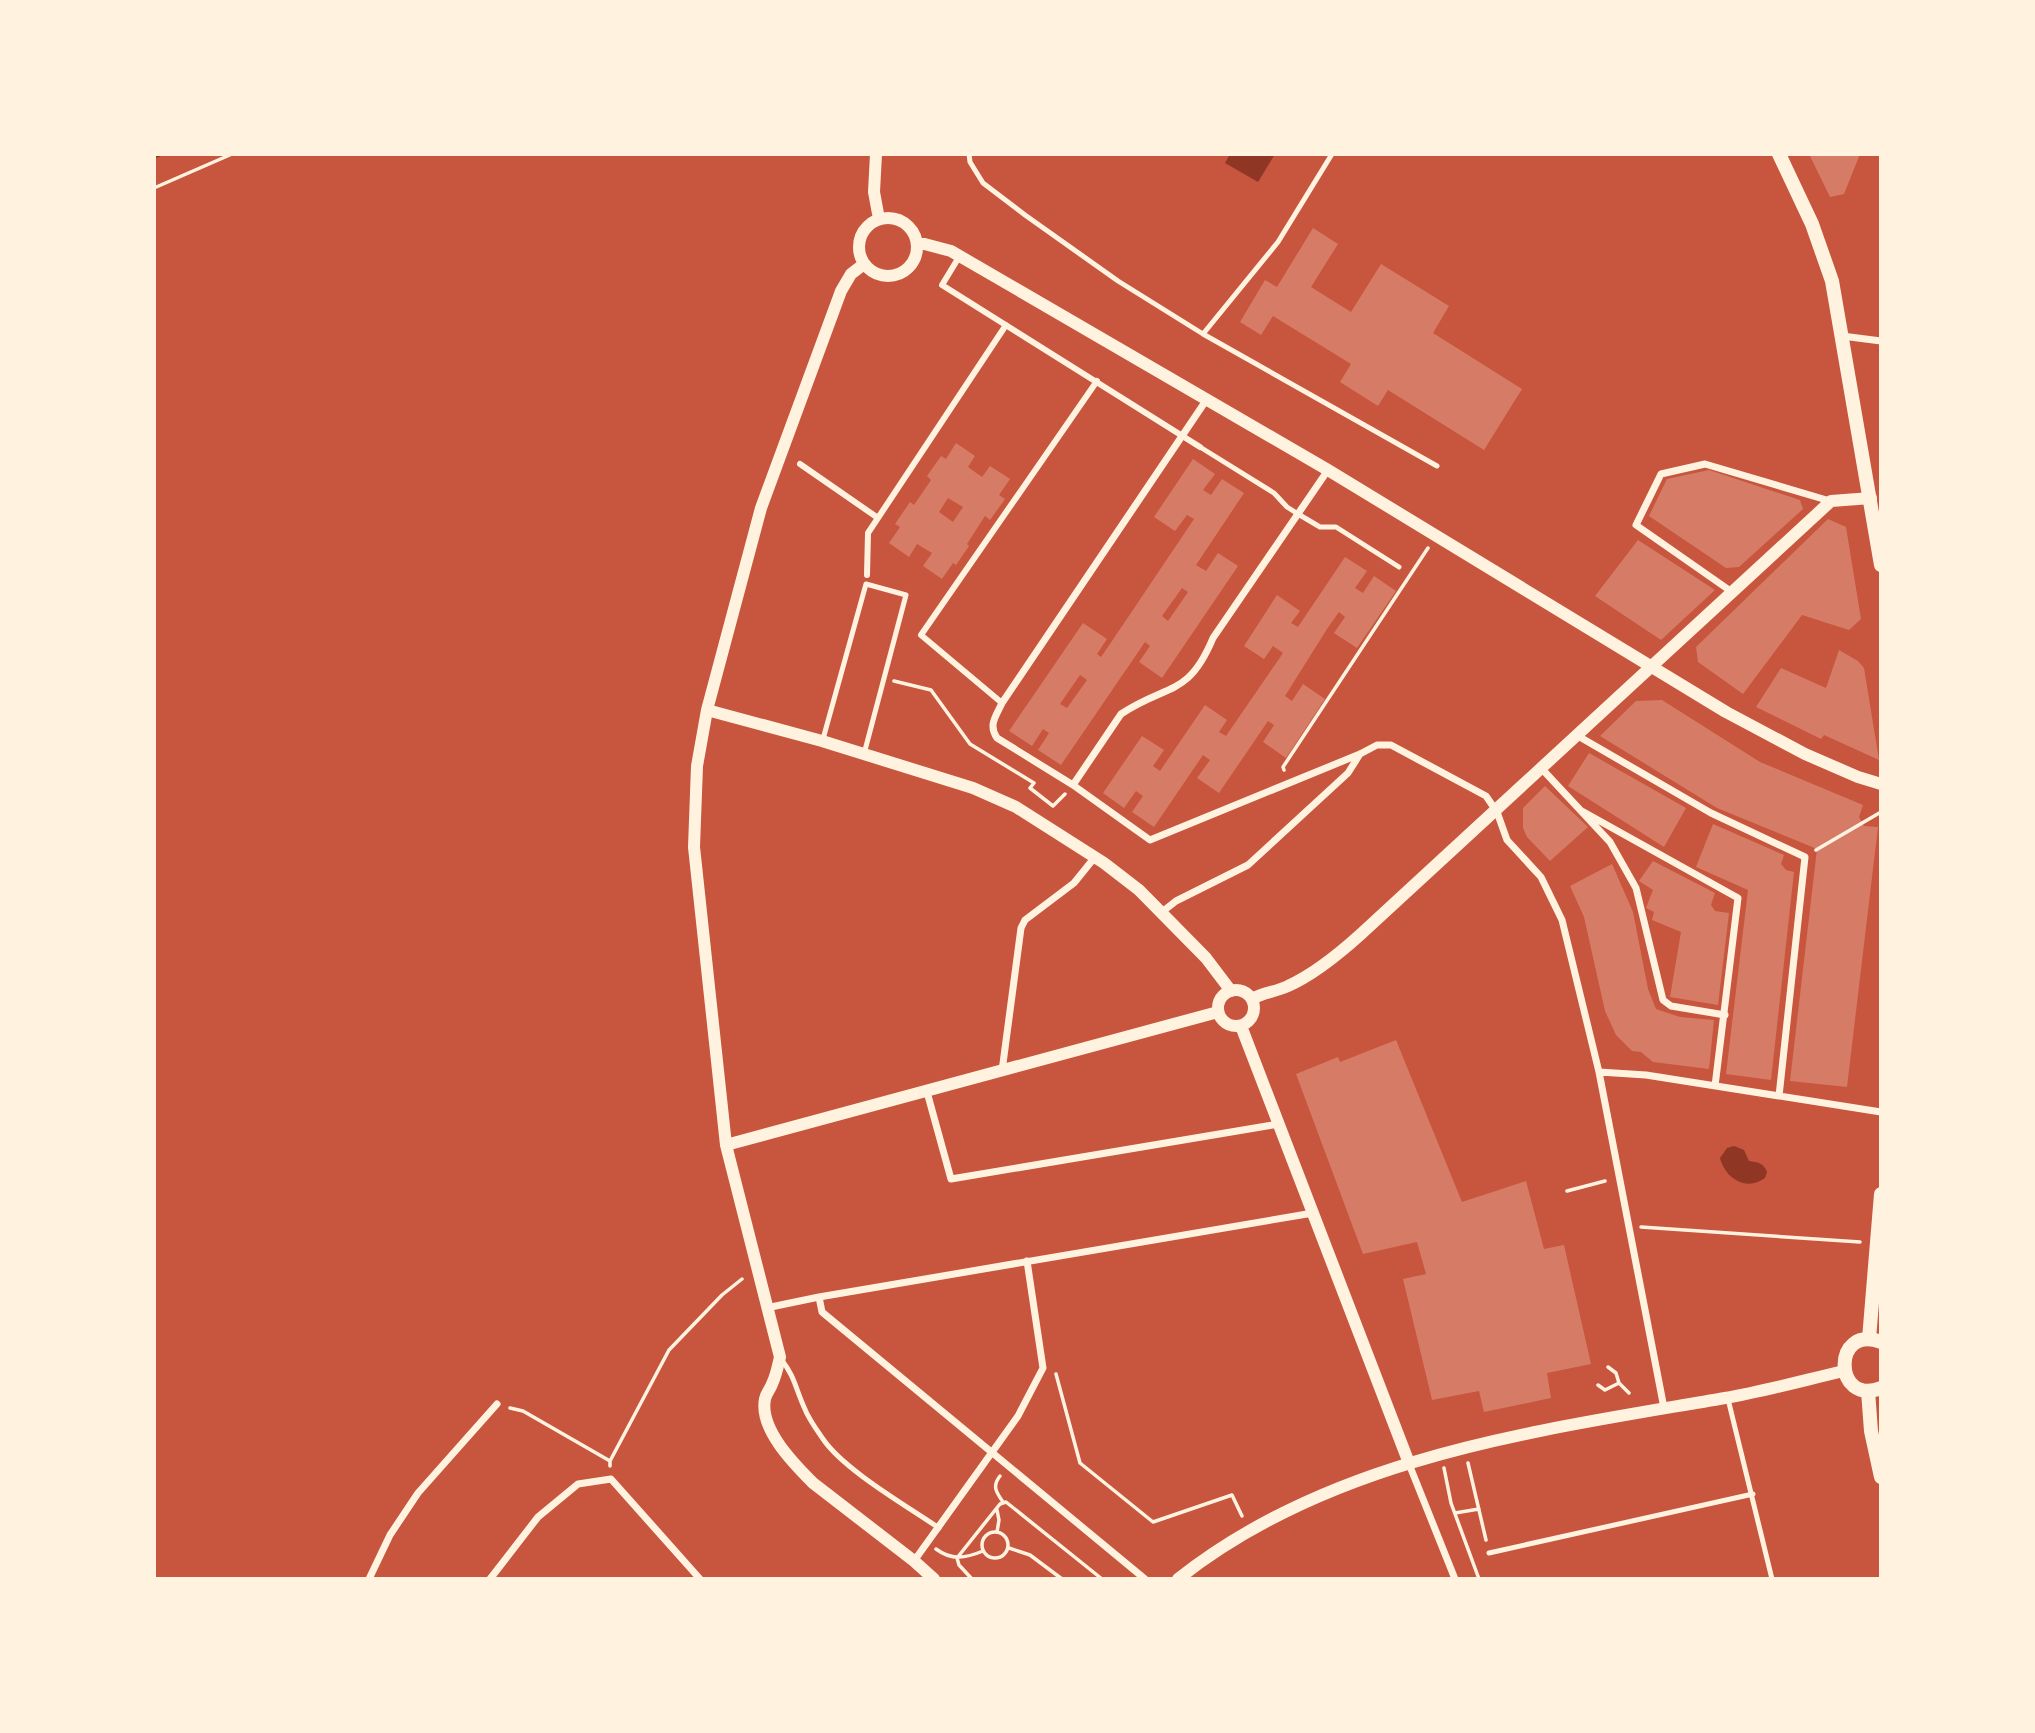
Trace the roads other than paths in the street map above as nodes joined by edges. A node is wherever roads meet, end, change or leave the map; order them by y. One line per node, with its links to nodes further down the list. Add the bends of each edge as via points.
1 (876, 154): 7 (street, via 874,192)
2 (969, 154): 12 (lane, via 983,183 1118,281)
3 (1332, 154): 12 (lane, via 1278,242)
4 (1771, 154): 6 (main road)
5 (1779, 154): 6 (main road)
6 (1786, 172): 13 (main road, via 1828,270)
7 (879, 219): 8 (street, via 889,217 908,225); 10 (street, via 860,238)
8 (918, 242): 9 (street); 10 (street, via 915,259 904,272 887,277)
9 (960, 256): 11 (street, via 942,285); 16 (street)
10 (864, 264): 32 (street, via 841,290 761,508)
11 (1006, 325): 15 (street); 25 (street)
12 (1203, 334): 20 (lane)
13 (1842, 336): 14 (street); 22 (main road)
14 (1881, 341)
15 (1097, 381): 17 (street); 31 (street, via 921,635)
16 (1207, 399): 17 (street); 21 (street)
17 (1183, 435): 18 (street); 31 (street)
18 (1200, 447): 24 (lane, via 1274,493)
19 (800, 464): 25 (street)
20 (1437, 466)
21 (1328, 470): 24 (street); 30 (street)
22 (1876, 498): 23 (street); 26 (main road)
23 (1831, 501): 29 (street); 29 (street, via 1705,464 1661,474 1636,525)
24 (1298, 514): 27 (lane, via 1320,527 1336,527); 39 (street, via 1192,676 1121,714)
25 (878, 518): 28 (street, via 868,533)
26 (1881, 565)
27 (1399, 567)
28 (867, 575)
29 (1732, 592): 30 (street)
30 (1652, 668): 33 (street); 38 (street, via 1805,754)
31 (1002, 703): 39 (street, via 992,723 997,738)
32 (707, 710): 34 (street); 56 (street, via 697,766 694,847)
33 (1578, 736): 37 (street); 53 (street, via 1711,813 1805,857)
34 (822, 741): 35 (street); 35 (lane, via 866,584 906,594)
35 (864, 754): 42 (street, via 1016,807)
36 (1360, 754): 39 (street, via 1150,839); 41 (street, via 1377,745 1391,745 1486,796); 43 (street, via 1348,773 1248,865)
37 (1542, 769): 40 (street); 41 (street)
38 (1881, 784)
39 (1073, 785)
40 (1580, 810): 47 (street, via 1610,842 1636,888 1663,1000 1671,1006); 47 (street, via 1738,898)
41 (1497, 812): 45 (street, via 1339,954 1287,987); 50 (street, via 1507,841 1541,877 1562,920)
42 (1095, 857): 43 (street); 49 (street, via 1074,883 1025,920 1021,928)
43 (1162, 912): 44 (street)
44 (1231, 990): 45 (street, via 1243,991); 46 (street, via 1222,996)
45 (1252, 999): 48 (street, via 1253,1015)
46 (1218, 1012): 48 (street, via 1229,1026); 49 (street)
47 (1725, 1016): 51 (street)
48 (1241, 1026): 55 (street)
49 (1002, 1070): 52 (street)
50 (1599, 1072): 51 (street); 68 (street)
51 (1715, 1086): 53 (street)
52 (927, 1092): 55 (street, via 951,1179); 56 (street)
53 (1779, 1096): 54 (street)
54 (1881, 1112)
55 (1280, 1124): 58 (street)
56 (726, 1145): 61 (street)
57 (1881, 1194): 62 (main road)
58 (1314, 1213): 59 (street); 70 (street)
59 (1027, 1261): 60 (street); 69 (street, via 1042,1368)
60 (819, 1297): 61 (street); 69 (street, via 822,1312)
61 (766, 1308): 63 (street)
62 (1875, 1340): 64 (main road, via 1854,1344 1843,1363)
63 (780, 1357): 73 (lane, via 825,1443); 75 (street, via 764,1410 784,1453 813,1483)
64 (1844, 1371): 65 (main road, via 1853,1385); 66 (street)
65 (1875, 1389): 71 (main road, via 1871,1431)
66 (1728, 1398): 68 (street); 72 (lane)
67 (497, 1404): 76 (street, via 418,1493 390,1535)
68 (1664, 1408): 70 (street, via 1526,1434)
69 (992, 1454): 73 (street); 80 (street)
70 (1409, 1463): 81 (street, via 1357,1479 1283,1511); 82 (street)
71 (1881, 1476)
72 (1753, 1493): 74 (lane); 83 (lane)
73 (939, 1528): 75 (street)
74 (1489, 1553)
75 (914, 1561): 79 (street)
76 (369, 1579)
77 (490, 1579): 78 (street, via 538,1517 578,1484 611,1479)
78 (700, 1579)
79 (934, 1579)
80 (1145, 1579)
81 (1178, 1579)
82 (1455, 1579)
83 (1772, 1579)

